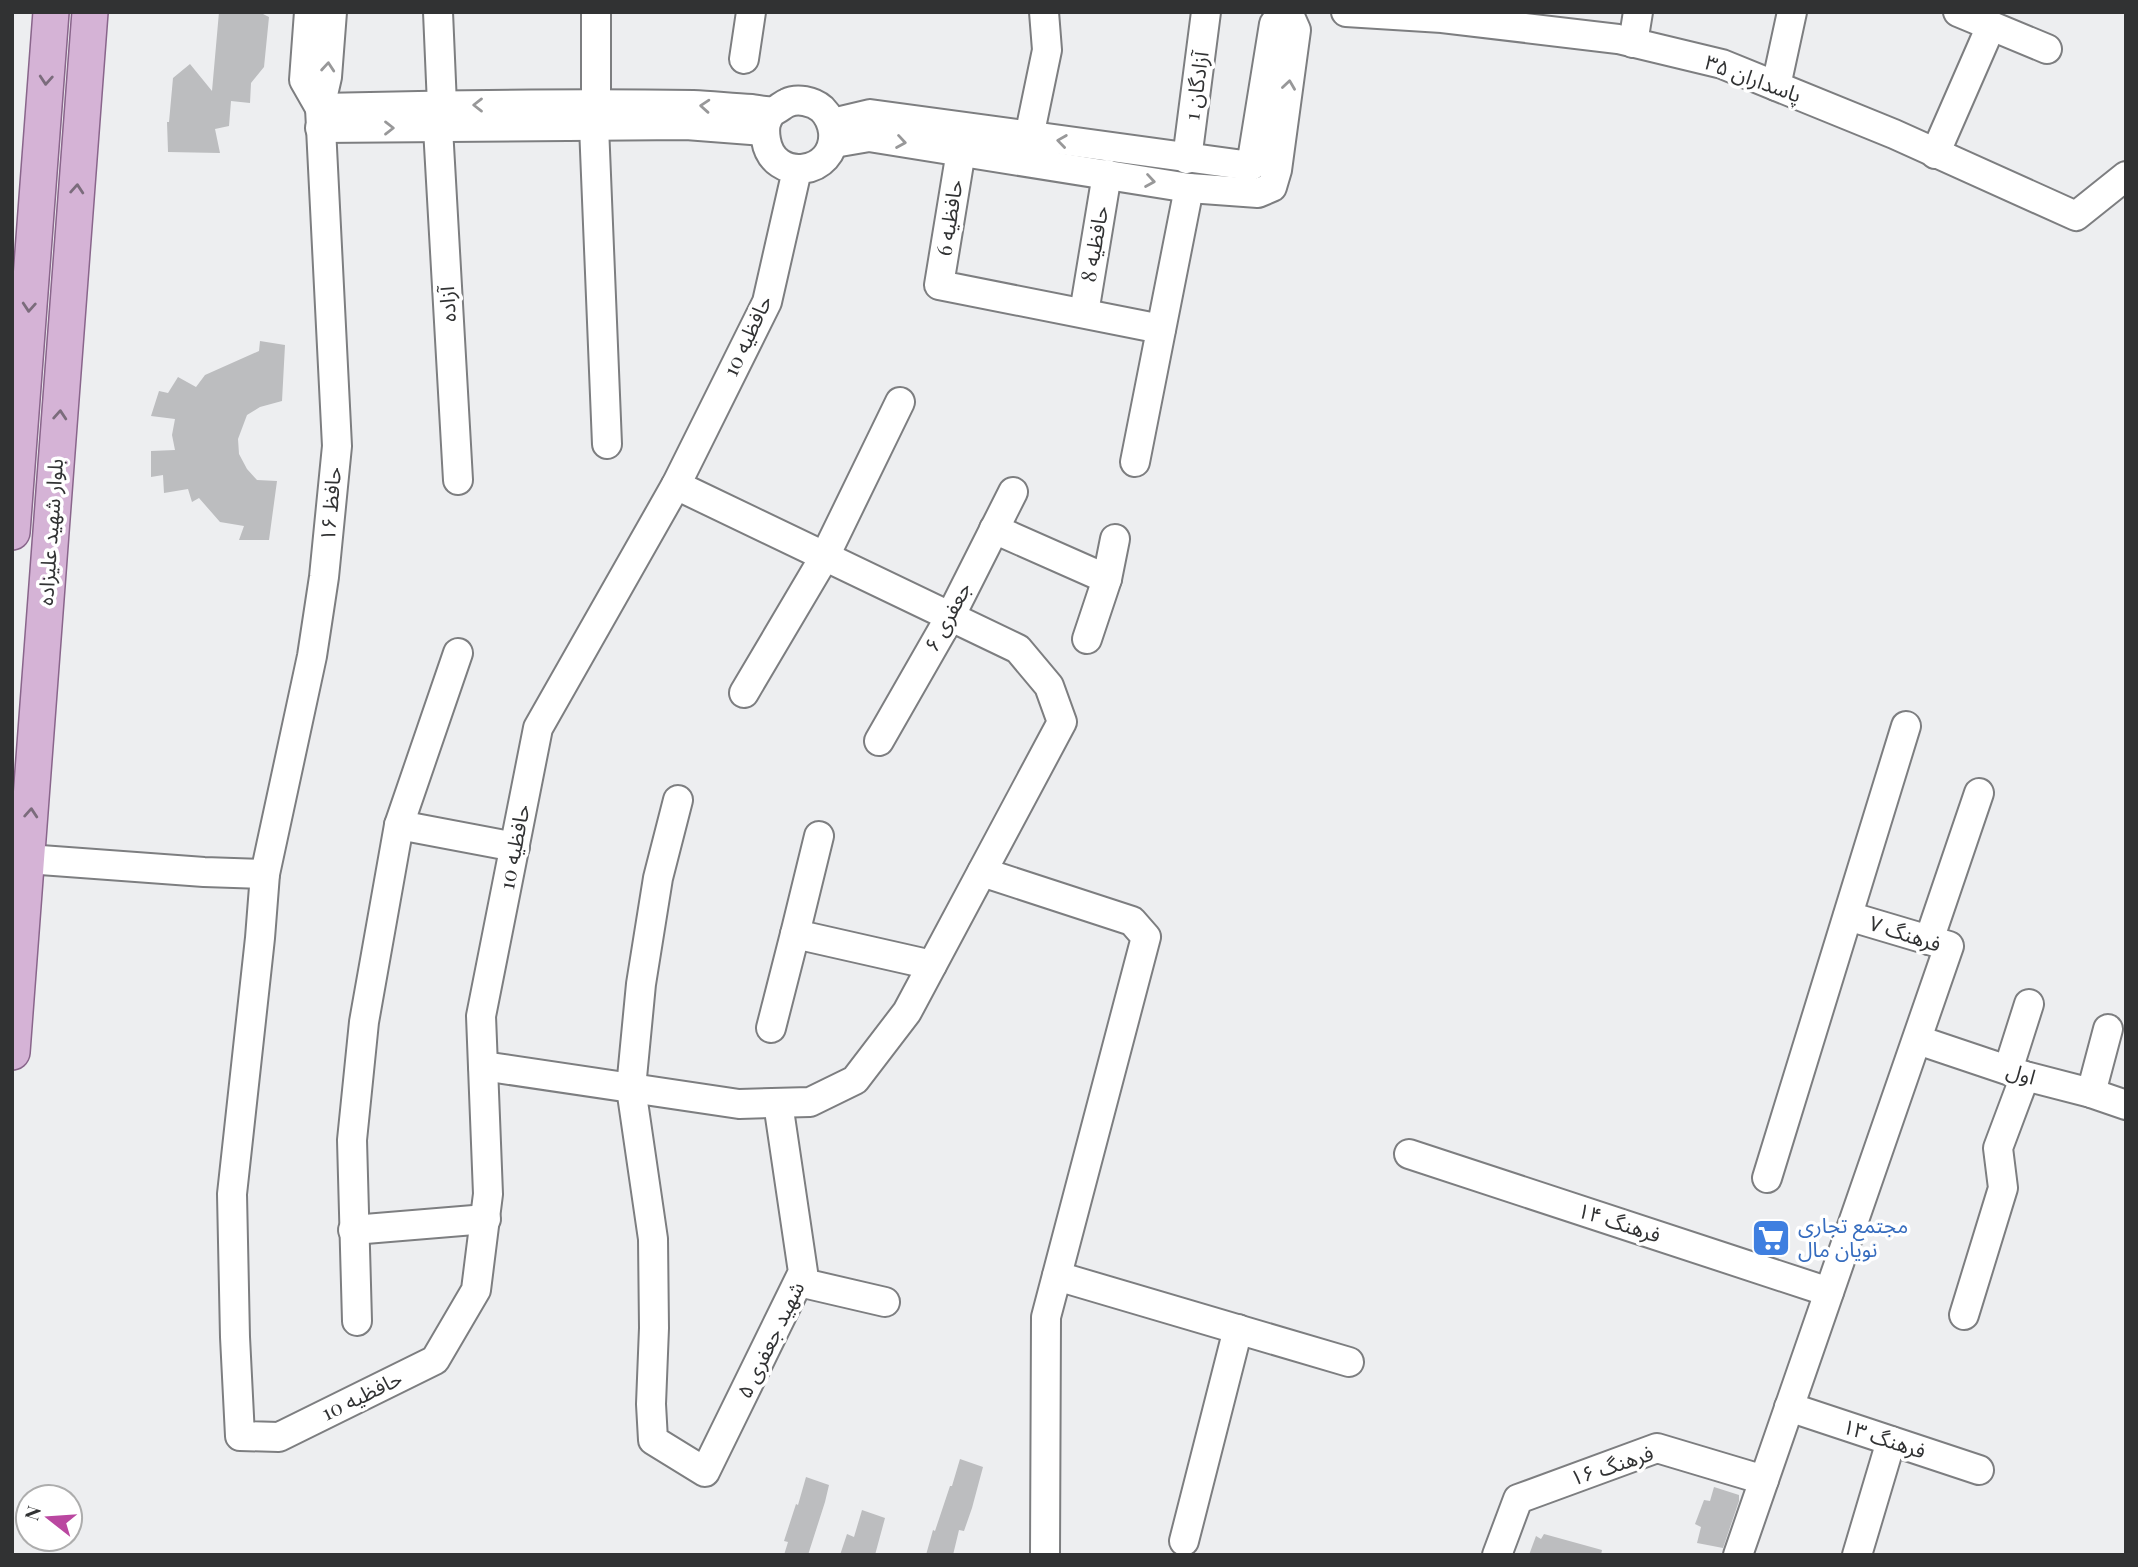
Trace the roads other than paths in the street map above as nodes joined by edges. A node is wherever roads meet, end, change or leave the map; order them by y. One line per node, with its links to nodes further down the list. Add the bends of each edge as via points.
1 (51, 12): 43 (main road, بلوار شهید علیزاده, one-way to 43)
2 (90, 12): 58 (main road, بلوار شهید علیزاده, one-way to 2)
3 (309, 12): 23 (street, via 304,80)
4 (332, 12): 23 (street, one-way to 4)
5 (438, 12): 22 (street, آزاده)
6 (596, 12): 21 (street)
7 (751, 12): 19 (street)
8 (1044, 12): 26 (street, via 1047,51)
9 (1206, 12): 29 (street, آزادگان 1)
10 (1286, 12): 29 (street, via 1274,24 1251,166); 33 (street, one-way to 10, via 1258,193 1272,187 1296,30)
11 (1346, 12): 15 (street, پاسداران ۳۵)
12 (1638, 12): 17 (street)
13 (1792, 12): 20 (street)
14 (1958, 12): 16 (street)
15 (1462, 16): 17 (street, پاسداران ۳۵)
16 (1991, 26): 18 (street); 28 (street)
17 (1633, 43): 20 (street, پاسداران ۳۵, via 1722,64)
18 (2047, 49)
19 (744, 59)
20 (1776, 86): 28 (street, پاسداران ۳۵)
21 (595, 115): 22 (street); 24 (street, via 696,105); 37 (street)
22 (440, 116): 23 (street); 39 (street, آزاده)
23 (320, 118): 60 (street, حافظ ۱۶, via 337,446 312,656)
24 (769, 121): 25 (street, via 789,102 806,101 822,109); 30 (street, via 768,151 780,164)
25 (833, 133): 26 (street, via 870,114); 27 (street, one-way to 27); 30 (street, via 827,156 814,167)
26 (1029, 136): 29 (street, one-way to 26)
27 (961, 151): 31 (street); 34 (street, حافظیه 6, via 939,285)
28 (1935, 154): 32 (street, پاسداران ۳۵, via 2076,216)
29 (1187, 159)
30 (797, 170): 40 (street, حافظیه 10, via 767,302)
31 (1107, 174): 33 (street, one-way to 33); 34 (street, حافظیه 8)
32 (2126, 176)
33 (1189, 188): 35 (street)
34 (1084, 313): 35 (street)
35 (1161, 329): 38 (street)
36 (900, 402): 45 (street)
37 (607, 444)
38 (1135, 462)
39 (458, 480)
40 (676, 485): 45 (street); 57 (street, حافظیه 10, via 538,728)
41 (1013, 492): 42 (street, جعفری ۶)
42 (994, 529): 46 (street); 47 (street, جعفری ۶)
43 (12, 532)
44 (1115, 539): 46 (street)
45 (825, 556): 47 (street); 50 (street)
46 (1107, 579): 48 (street)
47 (950, 617): 52 (street, جعفری ۶); 59 (street, via 1018,649 1049,685 1062,722)
48 (1087, 639)
49 (458, 653): 55 (street)
50 (744, 693)
51 (1906, 726): 61 (street)
52 (880, 741)
53 (1979, 793): 63 (street)
54 (678, 800): 72 (street, via 658,878)
55 (399, 825): 57 (street); 79 (street, via 364,1022 352,1140)
56 (819, 836): 62 (street)
57 (515, 847): 70 (street, حافظیه 10, via 481,1016)
58 (27, 859): 60 (street); 69 (main road, بلوار شهید علیزاده)
59 (982, 872): 64 (street); 80 (street, via 1132,921 1146,937)
60 (265, 874): 89 (street, حافظ ۱۶, via 232,1194)
61 (1847, 916): 63 (street, فرهنگ ۷); 77 (street)
62 (795, 934): 64 (street); 66 (street)
63 (1929, 940): 68 (street, فرهنگ ۷, via 1950,946)
64 (932, 965): 74 (street, via 907,1012 855,1080 810,1101)
65 (2029, 1004): 71 (street)
66 (771, 1028)
67 (2108, 1029): 73 (street)
68 (1917, 1040): 71 (street, اول); 82 (street)
69 (12, 1052)
70 (483, 1066): 72 (street); 78 (street, حافظیه 10)
71 (2016, 1073): 73 (street, اول); 84 (street, via 1998,1148 2003,1188)
72 (631, 1088): 74 (street, via 739,1104); 81 (street, شهید جعفری ۵, via 653,1238 653,1440 705,1472)
73 (2091, 1093): 75 (street, اول)
74 (778, 1102): 81 (street, شهید جعفری ۵, via 803,1272)
75 (2126, 1105)
76 (1409, 1154): 82 (street, فرهنگ ۱۴)
77 (1767, 1178)
78 (485, 1219): 79 (street); 89 (street, حافظیه 10, via 476,1290 435,1360 279,1437)
79 (354, 1230): 85 (street)
80 (1057, 1276): 86 (street); 94 (street, via 1046,1317)
81 (799, 1282): 83 (street)
82 (1829, 1292): 88 (street)
83 (885, 1301)
84 (1964, 1315)
85 (357, 1321)
86 (1238, 1329): 87 (street); 93 (street)
87 (1349, 1362)
88 (1789, 1407): 90 (street, فرهنگ ۱۳); 92 (street)
89 (240, 1436)
90 (1891, 1441): 91 (street, فرهنگ ۱۳); 97 (street)
91 (1979, 1470)
92 (1764, 1480): 95 (street, فرهنگ ۱۶, via 1657,1448 1518,1499); 96 (street)
93 (1184, 1541)
94 (1045, 1555)
95 (1497, 1555)
96 (1738, 1555)
97 (1857, 1555)

